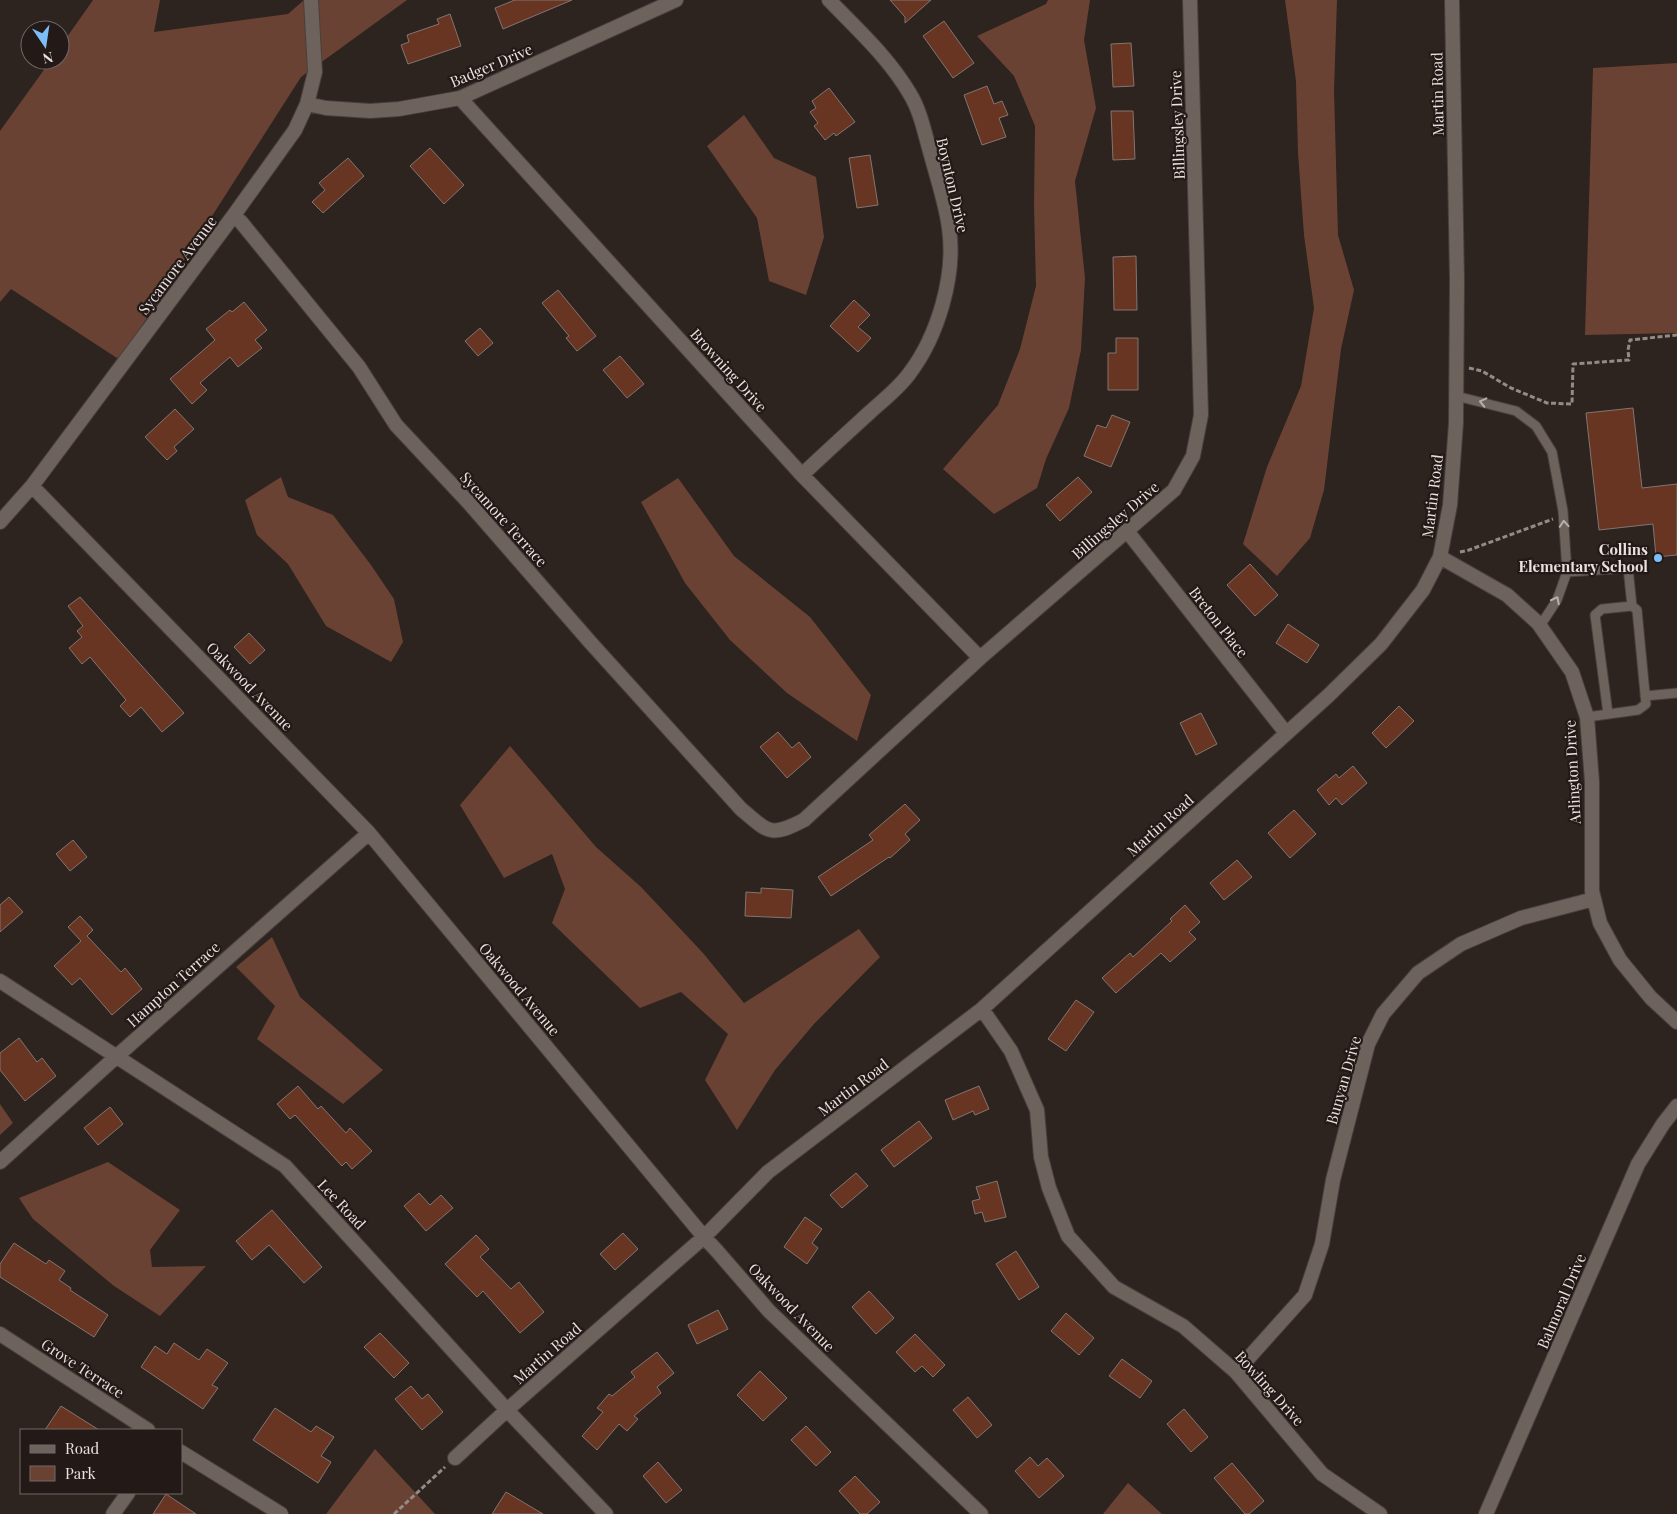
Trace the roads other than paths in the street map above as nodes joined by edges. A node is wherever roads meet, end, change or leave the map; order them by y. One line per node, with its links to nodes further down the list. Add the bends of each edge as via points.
1 (311, 0): 7 (street, Sycamore Avenue, via 316,72)
2 (676, 0): 6 (street, Badger Drive)
3 (829, 0): 10 (street, Boynton Drive, via 880,52 912,96 934,168 949,228 951,251 939,319 922,355 908,375 881,402)
4 (1190, 0): 13 (street, Billingsley Drive, via 1201,415 1193,456 1174,490)
5 (1452, 0): 9 (street, Martin Road)
6 (460, 98): 7 (street, Badger Drive, via 370,111); 10 (street, Browning Drive)
7 (307, 104): 8 (street, Sycamore Avenue, via 295,130)
8 (234, 215): 11 (street, Sycamore Avenue); 24 (street, Sycamore Terrace, via 358,366 396,425 741,809)
9 (1456, 396): 14 (street, Martin Road, via 1450,505); 15 (lane, one-way to 9, via 1563,514 1552,452 1536,426 1516,411)
10 (802, 474): 18 (street, Browning Drive)
11 (32, 486): 12 (street, Sycamore Avenue); 25 (street, Oakwood Avenue)
12 (0, 522)
13 (1127, 532): 18 (street, Billingsley Drive); 23 (street, Breton Place)
14 (1440, 557): 17 (street, Arlington Drive, via 1507,596); 23 (street, Martin Road, via 1423,590 1381,644)
15 (1567, 572): 16 (lane, via 1628,568); 17 (lane, one-way to 15, via 1557,600)
16 (1632, 606): 20 (lane, via 1637,610); 21 (lane, via 1602,609 1595,615)
17 (1540, 626): 22 (street, Arlington Drive, via 1572,672)
18 (980, 658): 24 (street, Billingsley Drive, via 804,820 780,830)
19 (1677, 693): 20 (lane)
20 (1645, 696): 21 (lane, via 1646,704 1638,710)
21 (1608, 714): 22 (lane)
22 (1587, 717): 26 (street, Arlington Drive)
23 (1286, 733): 28 (street, Martin Road)
24 (768, 831)
25 (369, 832): 30 (street, Hampton Terrace); 33 (street, Oakwood Avenue)
26 (1594, 899): 29 (street, Arlington Drive, via 1600,923 1620,960 1651,998); 35 (street, Bunyan Drive, via 1521,918 1461,944 1418,974 1383,1014 1368,1044 1333,1180 1322,1244 1305,1295)
27 (0, 981): 30 (street, Lee Road)
28 (982, 1009): 33 (street, Martin Road, via 768,1172); 35 (street, Bowling Drive, via 1011,1051 1037,1110 1041,1157 1068,1236 1114,1287 1183,1326)
29 (1677, 1022)
30 (117, 1056): 32 (street, Hampton Terrace); 36 (street, Lee Road, via 285,1166)
31 (1677, 1106): 46 (street, Balmoral Drive, via 1638,1164)
32 (0, 1162)
33 (704, 1237): 36 (street, Martin Road); 44 (street, Oakwood Avenue, via 769,1312)
34 (0, 1334): 37 (street, Grove Terrace)
35 (1236, 1372): 45 (street, Bowling Drive, via 1322,1474)
36 (507, 1410): 39 (street, Martin Road); 43 (street, Lee Road)
37 (146, 1429)
38 (182, 1453): 42 (street)
39 (455, 1458)
40 (127, 1494): 41 (street)
41 (113, 1514)
42 (281, 1514)
43 (606, 1514)
44 (980, 1514)
45 (1380, 1514)
46 (1486, 1514)

